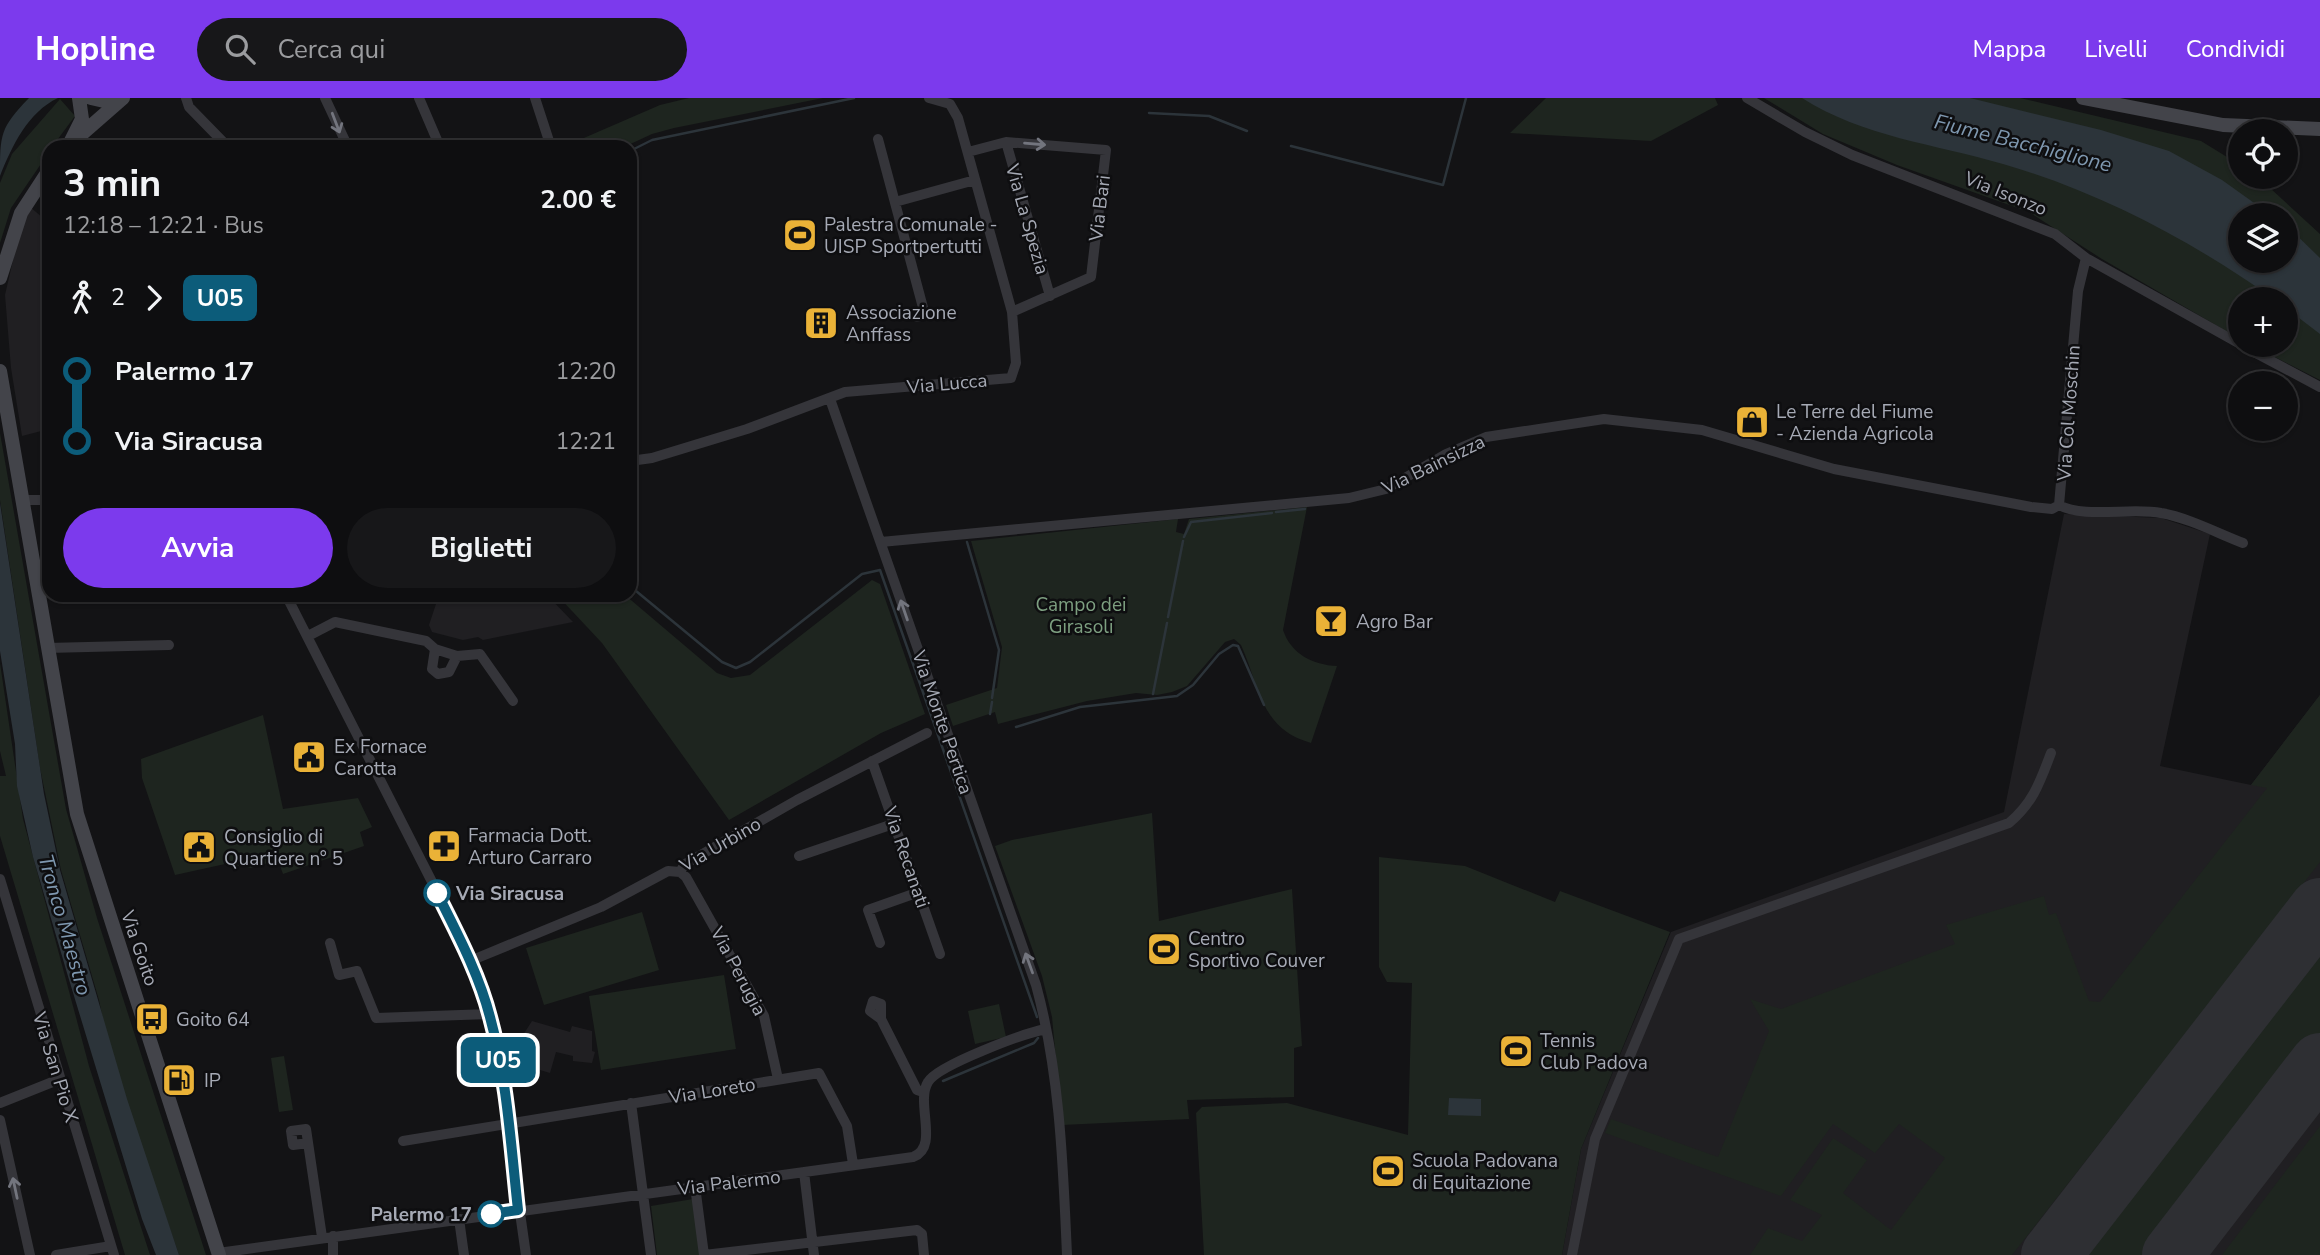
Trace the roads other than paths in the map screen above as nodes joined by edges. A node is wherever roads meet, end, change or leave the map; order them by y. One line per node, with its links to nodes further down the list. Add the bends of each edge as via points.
1 (79, 98): 14 (main road, via 82,119)
2 (91, 98): 3 (main road)
3 (123, 98): 15 (main road)
4 (186, 98): 16 (street, via 188,107)
5 (325, 98): 17 (street, one-way to 17)
6 (418, 98): 18 (street)
7 (535, 98): 19 (street)
8 (929, 98): 11 (street, Via Lucca)
9 (1747, 98): 25 (street, Via Isonzo, via 1852,155 2039,226)
10 (2083, 98): 12 (main road, via 2223,125)
11 (950, 101): 21 (street, Via Lucca)
12 (2320, 129)
13 (878, 139): 24 (street)
14 (71, 140)
15 (75, 140)
16 (221, 140)
17 (345, 140)
18 (437, 140)
19 (549, 140)
20 (1006, 142): 21 (street, Via Bari); 27 (street, Via La Spezia); 27 (street, Via Bari, one-way to 27, via 1106,150 1091,276)
21 (968, 152): 22 (street, Via Lucca)
22 (975, 180): 24 (street); 28 (street, Via Lucca)
23 (42, 181): 26 (main road, via 21,213)
24 (895, 202): 29 (street, via 925,314)
25 (2086, 258): 30 (street, Via Isonzo); 38 (street, Via Col Moschin, via 2078,291)
26 (0, 278)
27 (1050, 296): 28 (street, Via Bari)
28 (1012, 312): 34 (street, Via Lucca, via 1016,363 1011,378 845,392)
29 (917, 317)
30 (2228, 338)
31 (2263, 357): 33 (street, Via Isonzo)
32 (0, 372): 36 (main road, Via Goito)
33 (2320, 387)
34 (830, 399): 35 (street, via 715,440); 39 (street, Via Monte Pertica)
35 (637, 460)
36 (22, 500): 37 (street); 44 (main road, Via Goito)
37 (42, 500)
38 (2059, 505): 39 (street, Via Bainsizza, via 2052,509 1998,502 1834,469 1702,430 1604,419 1486,437 1386,489 1349,498); 40 (street, Via Col Moschin, via 2164,513)
39 (881, 542): 62 (street, Via Monte Pertica, one-way to 39, via 1036,985)
40 (2243, 543)
41 (290, 602): 42 (street)
42 (308, 636): 45 (street, via 335,621 426,640); 59 (street)
43 (169, 645): 44 (street)
44 (47, 648): 81 (main road, Via Goito, via 84,838)
45 (435, 649): 46 (street); 46 (street, via 431,663 438,674 449,672)
46 (457, 656): 47 (street, via 480,654)
47 (513, 701)
48 (927, 733): 50 (street, Via Urbino)
49 (2050, 753): 92 (street, via 2039,786 2026,808 2009,823 1679,939 1595,1139)
50 (872, 761): 51 (street, Via Recanati); 53 (street, Via Urbino, via 749,826 685,864)
51 (896, 823): 52 (street); 55 (street, Via Recanati)
52 (799, 856)
53 (680, 872): 59 (street, Via Urbino, via 668,871 601,907); 64 (street, Via Perugia, via 764,1016)
54 (0, 879): 63 (street, Via San Pio X)
55 (919, 892): 57 (street, via 863,911); 58 (street, Via Recanati)
56 (330, 943): 60 (street, via 339,975 357,971 376,1018)
57 (880, 943)
58 (940, 954)
59 (470, 961): 60 (street)
60 (489, 1014): 69 (street)
61 (881, 1020): 65 (street)
62 (1046, 1029): 65 (street, via 941,1070); 91 (street, Via Monte Pertica, via 1063,1150)
63 (60, 1079): 66 (street); 80 (street, Via San Pio X)
64 (778, 1079): 67 (street, Via Loreto); 72 (street, Via Loreto, via 819,1073 847,1126)
65 (923, 1092): 72 (street, Via Palermo, via 926,1144 919,1154)
66 (0, 1103)
67 (631, 1103): 69 (street, Via Loreto); 75 (street)
68 (0, 1120): 82 (street, one-way to 68)
69 (507, 1123): 70 (street, Via Loreto); 76 (street)
70 (403, 1141)
71 (308, 1143): 78 (street)
72 (853, 1164): 73 (street, Via Palermo)
73 (804, 1172): 74 (street, Via Palermo); 79 (street)
74 (695, 1186): 75 (street, Via Palermo); 88 (street)
75 (643, 1193): 76 (street, Via Palermo); 87 (street)
76 (518, 1210): 77 (street, Via Palermo); 86 (street)
77 (459, 1219): 78 (street, Via Palermo); 85 (street)
78 (327, 1236): 81 (street, Via Palermo); 84 (street)
79 (812, 1240): 88 (street); 89 (street); 90 (street, via 917,1230 922,1234)
80 (113, 1250): 83 (street)
81 (219, 1254)
82 (30, 1255)
83 (55, 1255)
84 (333, 1255)
85 (464, 1255)
86 (526, 1255)
87 (651, 1255)
88 (704, 1255)
89 (814, 1255)
90 (924, 1255)
91 (1068, 1255)
92 (1572, 1255)

